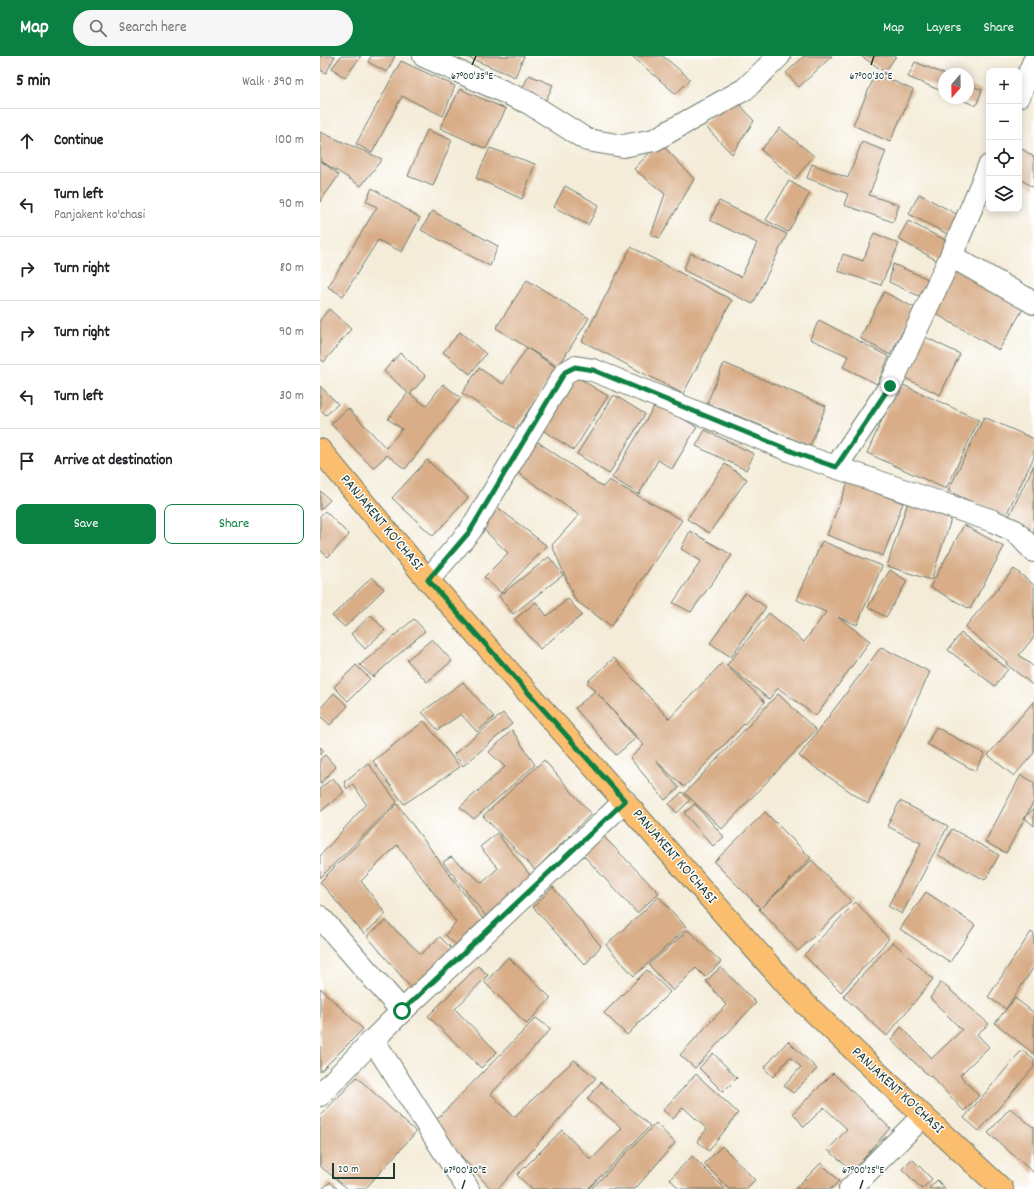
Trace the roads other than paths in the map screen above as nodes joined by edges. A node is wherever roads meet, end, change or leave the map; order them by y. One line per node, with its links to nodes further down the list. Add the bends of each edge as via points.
1 (424, 56): 2 (street, via 530,103 587,140 623,146 654,140 745,89)
2 (779, 56)
3 (1034, 61): 4 (street)
4 (1022, 89)
5 (986, 173): 6 (street)
6 (951, 256): 7 (street); 9 (street, via 890,386)
7 (1034, 303)
8 (320, 450): 11 (main road, PANJAKENT KO'CHASI)
9 (836, 467): 10 (street, via 993,521 1015,531); 11 (street, via 593,370 575,367 565,372 470,531)
10 (1034, 550)
11 (428, 580): 12 (main road, PANJAKENT KO'CHASI)
12 (625, 801): 14 (street); 17 (main road, PANJAKENT KO'CHASI, via 794,993)
13 (320, 917): 14 (street)
14 (402, 1011): 15 (street)
15 (373, 1040): 16 (street); 18 (street)
16 (320, 1095)
17 (923, 1116): 19 (street); 20 (main road, PANJAKENT KO'CHASI)
18 (468, 1189)
19 (850, 1189)
20 (1002, 1189)

